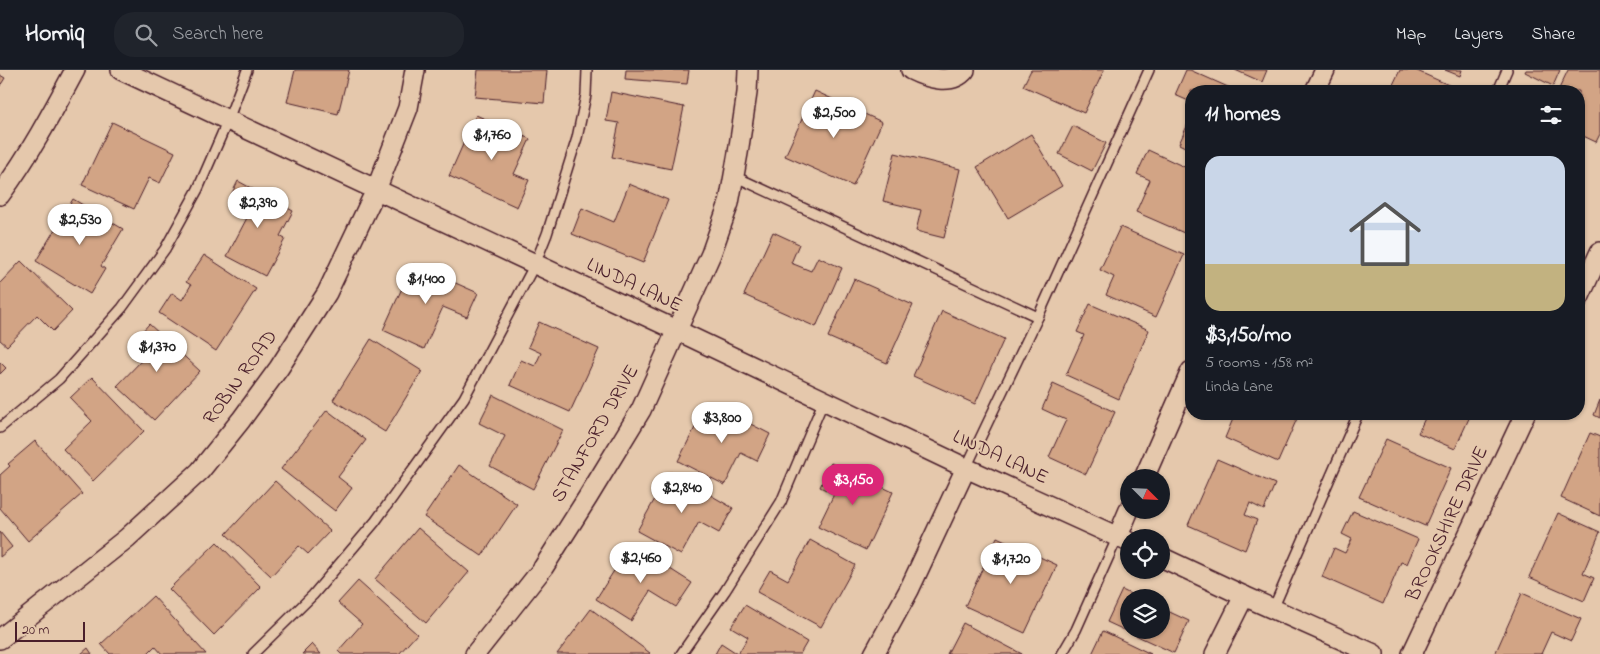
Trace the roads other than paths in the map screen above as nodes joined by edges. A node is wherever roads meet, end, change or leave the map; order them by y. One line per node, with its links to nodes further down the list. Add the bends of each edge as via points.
1 (75, 70): 17 (street, via 45,125)
2 (121, 70): 14 (street, LINDA LANE)
3 (247, 70): 14 (lane)
4 (415, 70): 16 (street, ROBIN ROAD, via 408,108)
5 (587, 70): 19 (lane, via 586,95 577,138)
6 (748, 70): 15 (street, STANFORD DRIVE)
7 (911, 70): 8 (street, via 943,80 958,77)
8 (965, 70)
9 (1149, 70): 21 (lane)
10 (1325, 70): 12 (street)
11 (1507, 70): 13 (lane)
12 (1318, 85)
13 (1501, 85)
14 (228, 120): 16 (street, LINDA LANE); 27 (lane, via 198,189 165,248 122,308 59,379)
15 (734, 176): 21 (lane); 22 (street, STANFORD DRIVE, via 729,203 711,254)
16 (376, 190): 19 (street, LINDA LANE); 35 (street, ROBIN ROAD, via 327,293 279,368 200,470 127,538)
17 (0, 195)
18 (1600, 252): 20 (street)
19 (535, 264): 22 (street, LINDA LANE); 36 (lane, via 464,398 380,514 313,595)
20 (1585, 285)
21 (1038, 317): 28 (lane)
22 (676, 330): 24 (street, LINDA LANE); 37 (street, STANFORD DRIVE, via 641,410 588,497 543,568)
23 (1185, 385): 29 (street)
24 (824, 400): 28 (street, LINDA LANE); 38 (lane, via 781,502)
25 (1355, 420): 34 (lane)
26 (1521, 420): 43 (street, BROOKSHIRE DRIVE)
27 (0, 428)
28 (966, 468): 30 (street, LINDA LANE); 39 (street, via 909,590)
29 (1148, 469)
30 (1120, 538)
31 (1120, 545): 40 (lane)
32 (1170, 561): 33 (street)
33 (1244, 596): 34 (street); 41 (street)
34 (1273, 609): 42 (street)
35 (0, 639)
36 (253, 654)
37 (475, 654)
38 (681, 654)
39 (874, 654)
40 (1062, 654)
41 (1215, 654)
42 (1374, 654)
43 (1412, 654)

